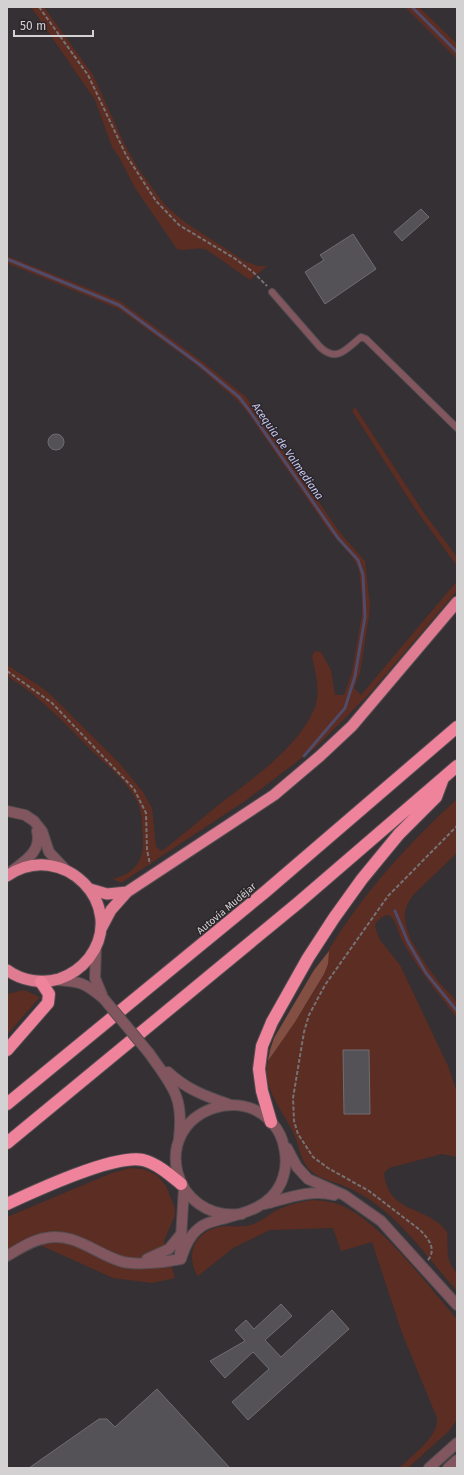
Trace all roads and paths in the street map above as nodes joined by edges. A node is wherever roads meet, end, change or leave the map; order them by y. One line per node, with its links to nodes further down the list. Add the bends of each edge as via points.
1 (39, 7): 2 (path, via 88,75 126,155 156,201 179,225 253,272)
2 (272, 292): 3 (lane, via 325,352 339,354 361,338 366,339)
3 (457, 428)
4 (457, 602): 13 (highway, via 352,726 320,756 274,794)
5 (7, 671): 13 (path, via 52,702 134,789 146,814 148,858)
6 (457, 727): 27 (highway, Autovía Mudéjar, via 253,901)
7 (457, 766): 8 (highway)
8 (444, 778): 29 (highway, via 436,797 390,845 334,918 272,1022 262,1046 259,1069); 31 (highway, via 298,903)
9 (7, 811): 10 (street, via 25,815)
10 (34, 821): 12 (street, via 42,831 49,852); 14 (street, via 38,842 36,850)
11 (457, 826): 42 (path, via 388,896 324,985 304,1032 293,1098 294,1121 298,1134 313,1157 369,1192 428,1237 431,1257)
12 (66, 870): 14 (highway, via 51,865 34,865); 15 (highway)
13 (156, 874): 16 (highway)
14 (7, 876)
15 (90, 889): 16 (highway, via 107,894); 17 (highway, via 98,904)
16 (127, 892): 17 (highway, via 111,910)
17 (100, 929): 18 (highway)
18 (96, 947): 21 (highway, via 79,969); 24 (street, via 94,978)
19 (7, 970): 20 (highway)
20 (25, 979): 22 (highway); 23 (highway)
21 (54, 980): 23 (highway); 24 (street, via 87,984)
22 (7, 982)
23 (41, 982): 25 (highway, via 49,994 48,1003)
24 (104, 999): 26 (street, bridge)
25 (7, 1050)
26 (149, 1053): 28 (street, via 186,1087); 32 (street, via 179,1100 181,1117)
27 (7, 1104)
28 (230, 1105): 29 (street, via 253,1109); 32 (street, via 208,1110 198,1116 186,1129)
29 (271, 1122): 30 (street)
30 (283, 1142): 34 (street, via 297,1167 308,1178); 36 (street, via 286,1165 284,1177)
31 (7, 1143)
32 (178, 1144): 33 (street, via 176,1165)
33 (182, 1186): 35 (highway, via 154,1164 142,1160 129,1160 83,1173); 37 (street, via 199,1205 209,1210 231,1215); 38 (street)
34 (353, 1201): 36 (street, via 313,1193); 42 (street, via 381,1221)
35 (7, 1204)
36 (264, 1204): 37 (street)
37 (242, 1214): 40 (street, via 200,1227 188,1241)
38 (181, 1233): 40 (street); 41 (street, via 169,1249 152,1258)
39 (7, 1256): 41 (street, via 39,1240 60,1237 74,1240 122,1262)
40 (181, 1259): 41 (street)
41 (131, 1263)
42 (423, 1266): 43 (street)
43 (457, 1305)
44 (457, 1443): 46 (street)
45 (457, 1460): 47 (street)
46 (428, 1468)
47 (448, 1468)

